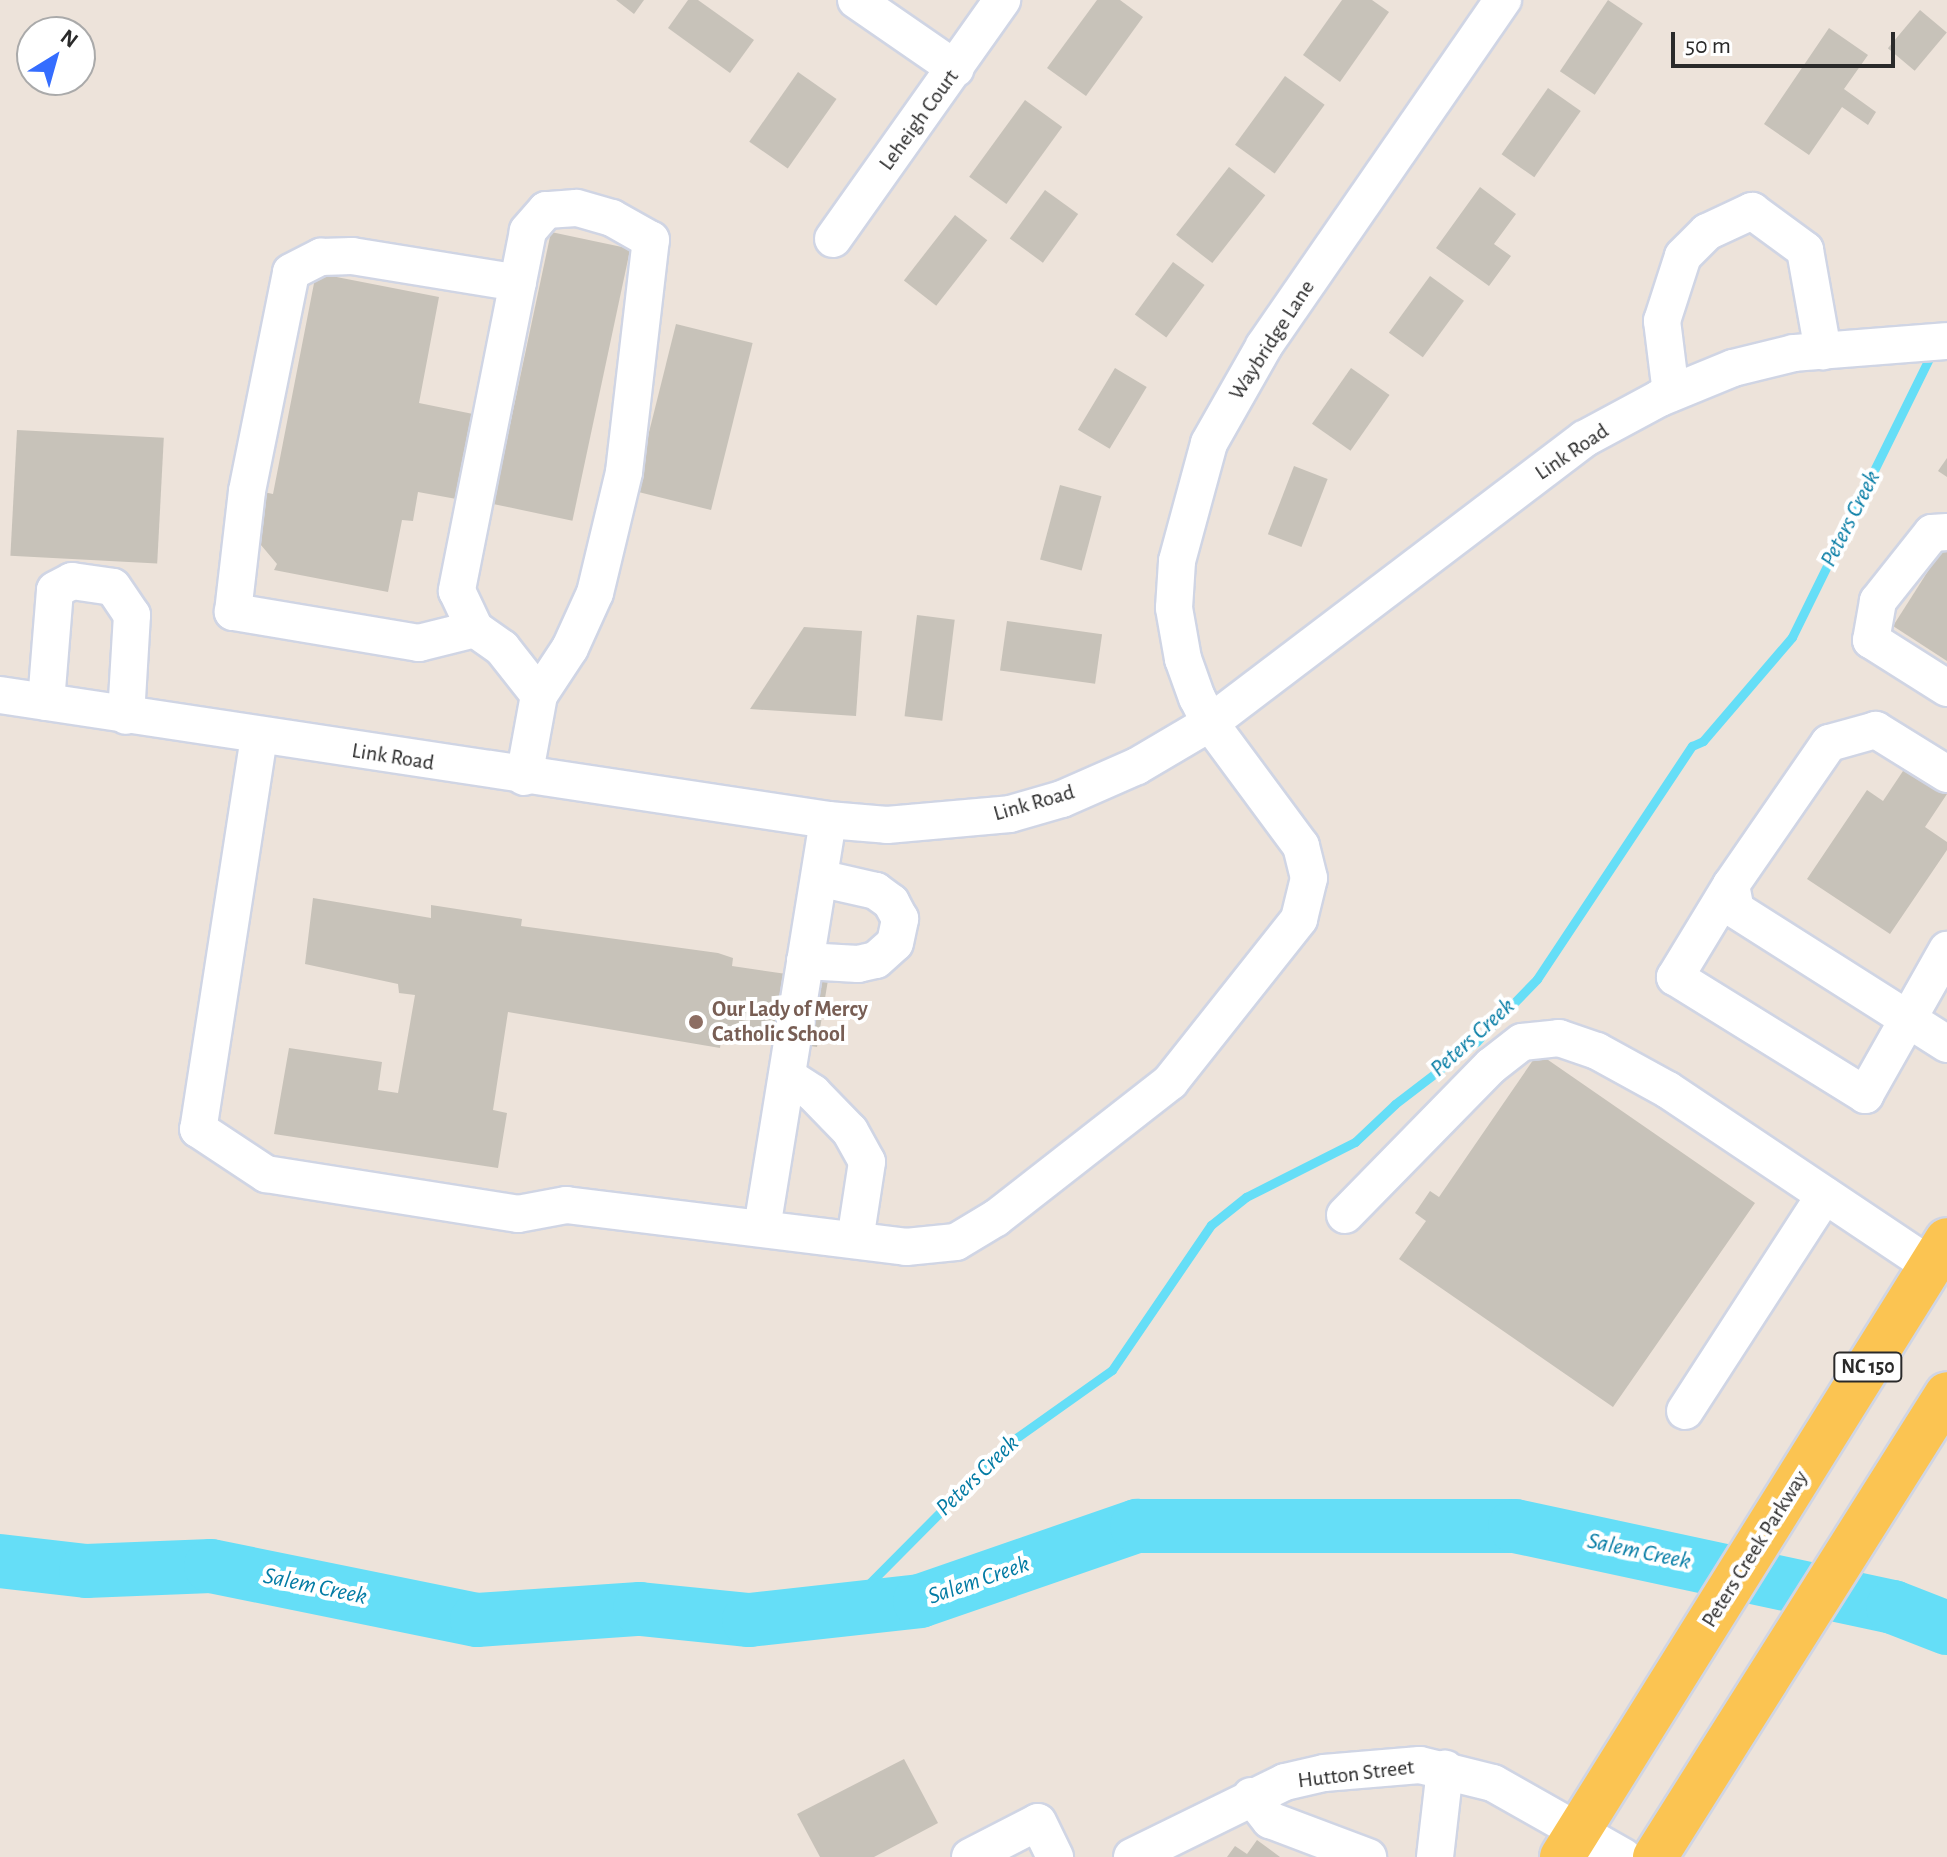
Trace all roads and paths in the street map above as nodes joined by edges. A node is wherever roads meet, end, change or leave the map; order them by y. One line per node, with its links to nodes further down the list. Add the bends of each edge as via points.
1 (856, 0): 4 (street)
2 (1002, 0): 4 (street, Leheigh Court)
3 (1503, 0): 17 (street, Waybridge Lane, via 1264,346 1209,443 1177,561 1174,608 1183,659)
4 (956, 69): 5 (street, Leheigh Court)
5 (833, 239)
6 (518, 283): 11 (street, via 457,591); 11 (street, via 352,256 321,257 291,272 247,491 233,612 419,643); 14 (street, via 528,231 546,210 576,208 612,218 651,240 624,472 595,593 570,648)
7 (1947, 341): 8 (street, Link Road)
8 (1823, 351): 9 (street, Link Road, via 1733,368); 9 (street, via 1805,250 1752,211 1707,232 1683,256 1662,321)
9 (1671, 393): 17 (street, Link Road, via 1584,439)
10 (1947, 532): 12 (street, via 1932,533 1878,601 1871,640)
11 (475, 629): 14 (street, via 502,648)
12 (1947, 688)
13 (0, 695): 15 (street, Link Road)
14 (539, 695): 20 (street)
15 (46, 702): 16 (street, Link Road); 16 (street, via 55,590 72,581 113,587 132,615)
16 (126, 716): 18 (street, Link Road)
17 (1210, 723): 21 (street, Link Road, via 1137,766 1010,814 887,825); 32 (street, Waybridge Lane, via 1301,846 1309,878 1299,919 1170,1082 996,1218 956,1242 906,1247)
18 (259, 737): 20 (street, Link Road); 31 (street, Waybridge Lane, via 198,1129 266,1174 518,1214 566,1205)
19 (1947, 774): 23 (street, via 1876,730 1829,743)
20 (524, 777): 21 (street, Link Road)
21 (828, 820): 22 (street)
22 (818, 880): 25 (street); 25 (street, via 876,891 891,902 900,919 895,943 876,960)
23 (1731, 885): 26 (street, via 1736,910); 26 (street, via 1675,977 1865,1095)
24 (1947, 950): 26 (street)
25 (805, 961): 28 (street)
26 (1906, 1018): 27 (street)
27 (1947, 1044)
28 (787, 1076): 31 (street); 32 (street, via 813,1093 850,1131 867,1162)
29 (1825, 1195): 30 (street, via 1668,1090 1597,1051 1559,1038 1522,1042 1491,1066); 33 (street); 35 (street)
30 (1345, 1215)
31 (762, 1228): 32 (street, Waybridge Lane)
32 (855, 1240)
33 (1939, 1253): 38 (main road, Peters Creek Parkway / NC 150)
34 (1947, 1394): 46 (main road)
35 (1685, 1411)
36 (1445, 1769): 37 (street, Hutton Street, via 1420,1765 1324,1773); 38 (street, Hutton Street, via 1493,1783); 44 (street)
37 (1251, 1796): 39 (street, Hutton Street); 43 (street, via 1270,1820)
38 (1571, 1843): 45 (street, Hutton Street)
39 (1178, 1847): 42 (street, Hutton Street)
40 (970, 1857): 41 (street, via 1038,1822)
41 (1055, 1857)
42 (1132, 1857)
43 (1368, 1857)
44 (1435, 1857)
45 (1624, 1857)
46 (1655, 1857)

